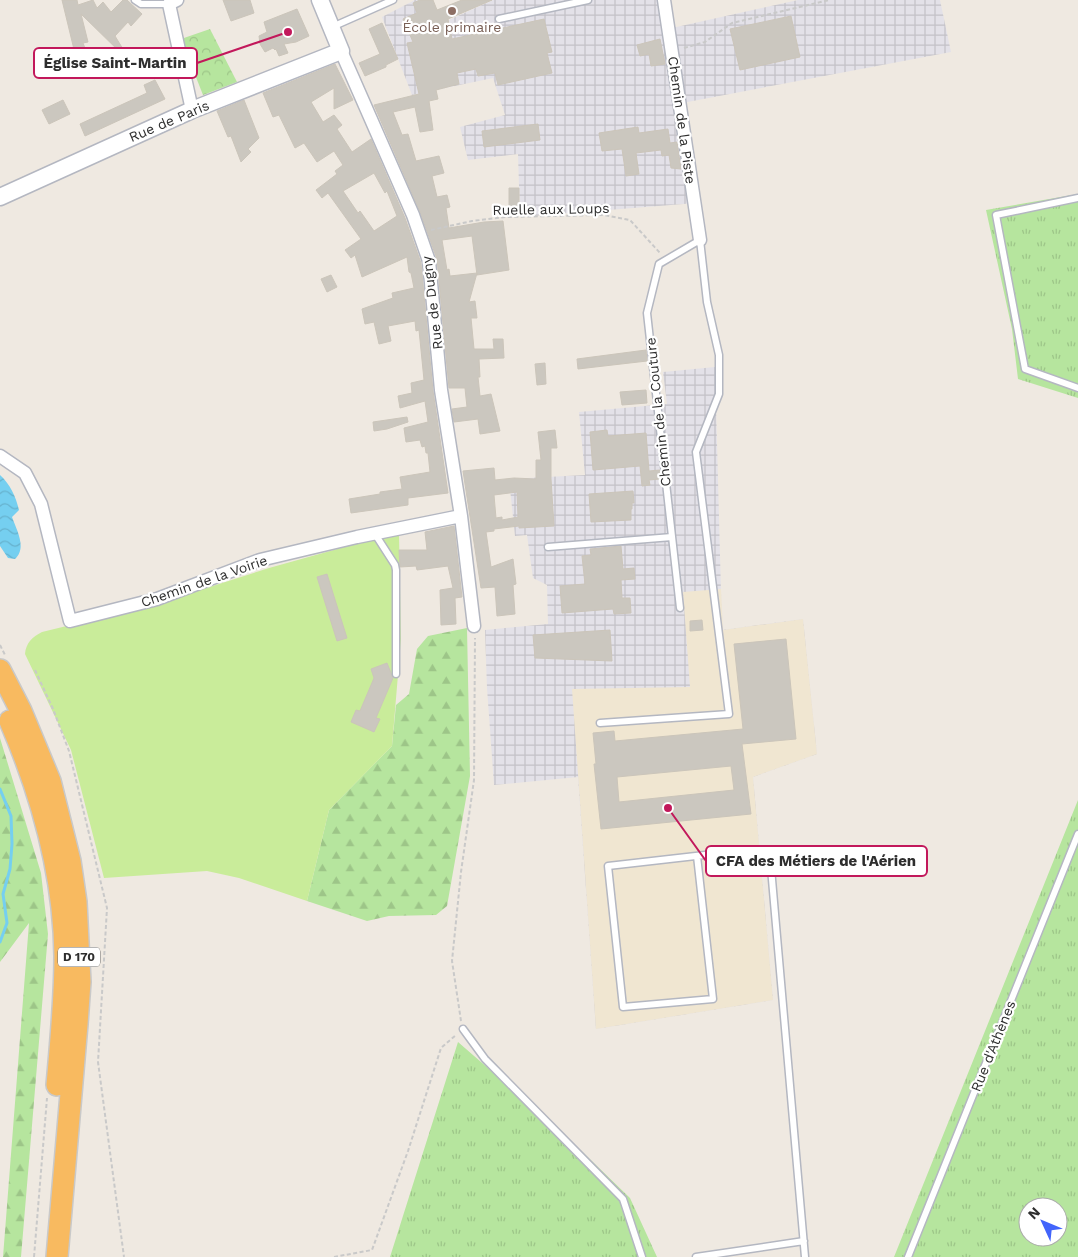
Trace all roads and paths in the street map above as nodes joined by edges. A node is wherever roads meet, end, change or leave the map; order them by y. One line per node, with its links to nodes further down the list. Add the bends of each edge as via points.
1 (135, 0): 7 (lane, via 141,4)
2 (320, 0): 9 (street, Rue de Dugny)
3 (393, 0): 9 (lane)
4 (588, 0): 8 (lane)
5 (664, 0): 11 (street, Chemin de la Piste)
6 (829, 0): 11 (path, via 732,23 705,42)
7 (173, 2): 12 (street)
8 (499, 19)
9 (331, 27): 10 (street, Rue de Dugny)
10 (341, 51): 12 (street, Rue de Paris); 15 (street, Rue de Dugny)
11 (672, 52): 16 (street, Chemin de la Piste)
12 (192, 110): 13 (street, Rue de Paris)
13 (0, 197)
14 (1078, 198): 18 (lane, via 996,215 1025,369)
15 (420, 234): 17 (path, Ruelle aux Loups, via 472,221 506,217 604,215 630,220); 20 (street, Rue de Dugny, via 430,261 441,390)
16 (700, 240): 17 (lane, Chemin de la Couture); 29 (lane, via 707,302 719,355 719,394 696,452 729,714)
17 (667, 260): 22 (lane, Chemin de la Couture, via 659,264 647,313)
18 (1078, 388)
19 (0, 456): 21 (street, Chemin de la Voirie, via 26,474 41,504 70,621 157,599 260,560)
20 (460, 516): 21 (street, Chemin de la Voirie); 25 (street, Rue de Dugny)
21 (374, 533): 27 (lane, via 396,570)
22 (672, 537): 23 (lane); 24 (lane, Chemin de la Couture)
23 (548, 547)
24 (680, 608)
25 (474, 626): 32 (path, via 474,780 452,961)
26 (0, 670): 37 (highway, D 170, via 50,781 70,861 76,902 80,973)
27 (396, 674)
28 (0, 701): 36 (highway, D 170, via 32,776 45,818 63,918 64,981)
29 (600, 723)
30 (1078, 834): 42 (lane, Rue d'Athènes)
31 (698, 856): 31 (lane, via 608,866 623,1007 714,999); 34 (lane, via 722,853 771,868)
32 (463, 1029): 38 (path, via 441,1048 372,1250); 39 (lane, via 484,1059 623,1199)
33 (48, 1093): 35 (path)
34 (804, 1241): 40 (lane); 41 (lane)
35 (34, 1257)
36 (43, 1257)
37 (57, 1257)
38 (334, 1257)
39 (642, 1257)
40 (696, 1257)
41 (805, 1257)
42 (908, 1257)

